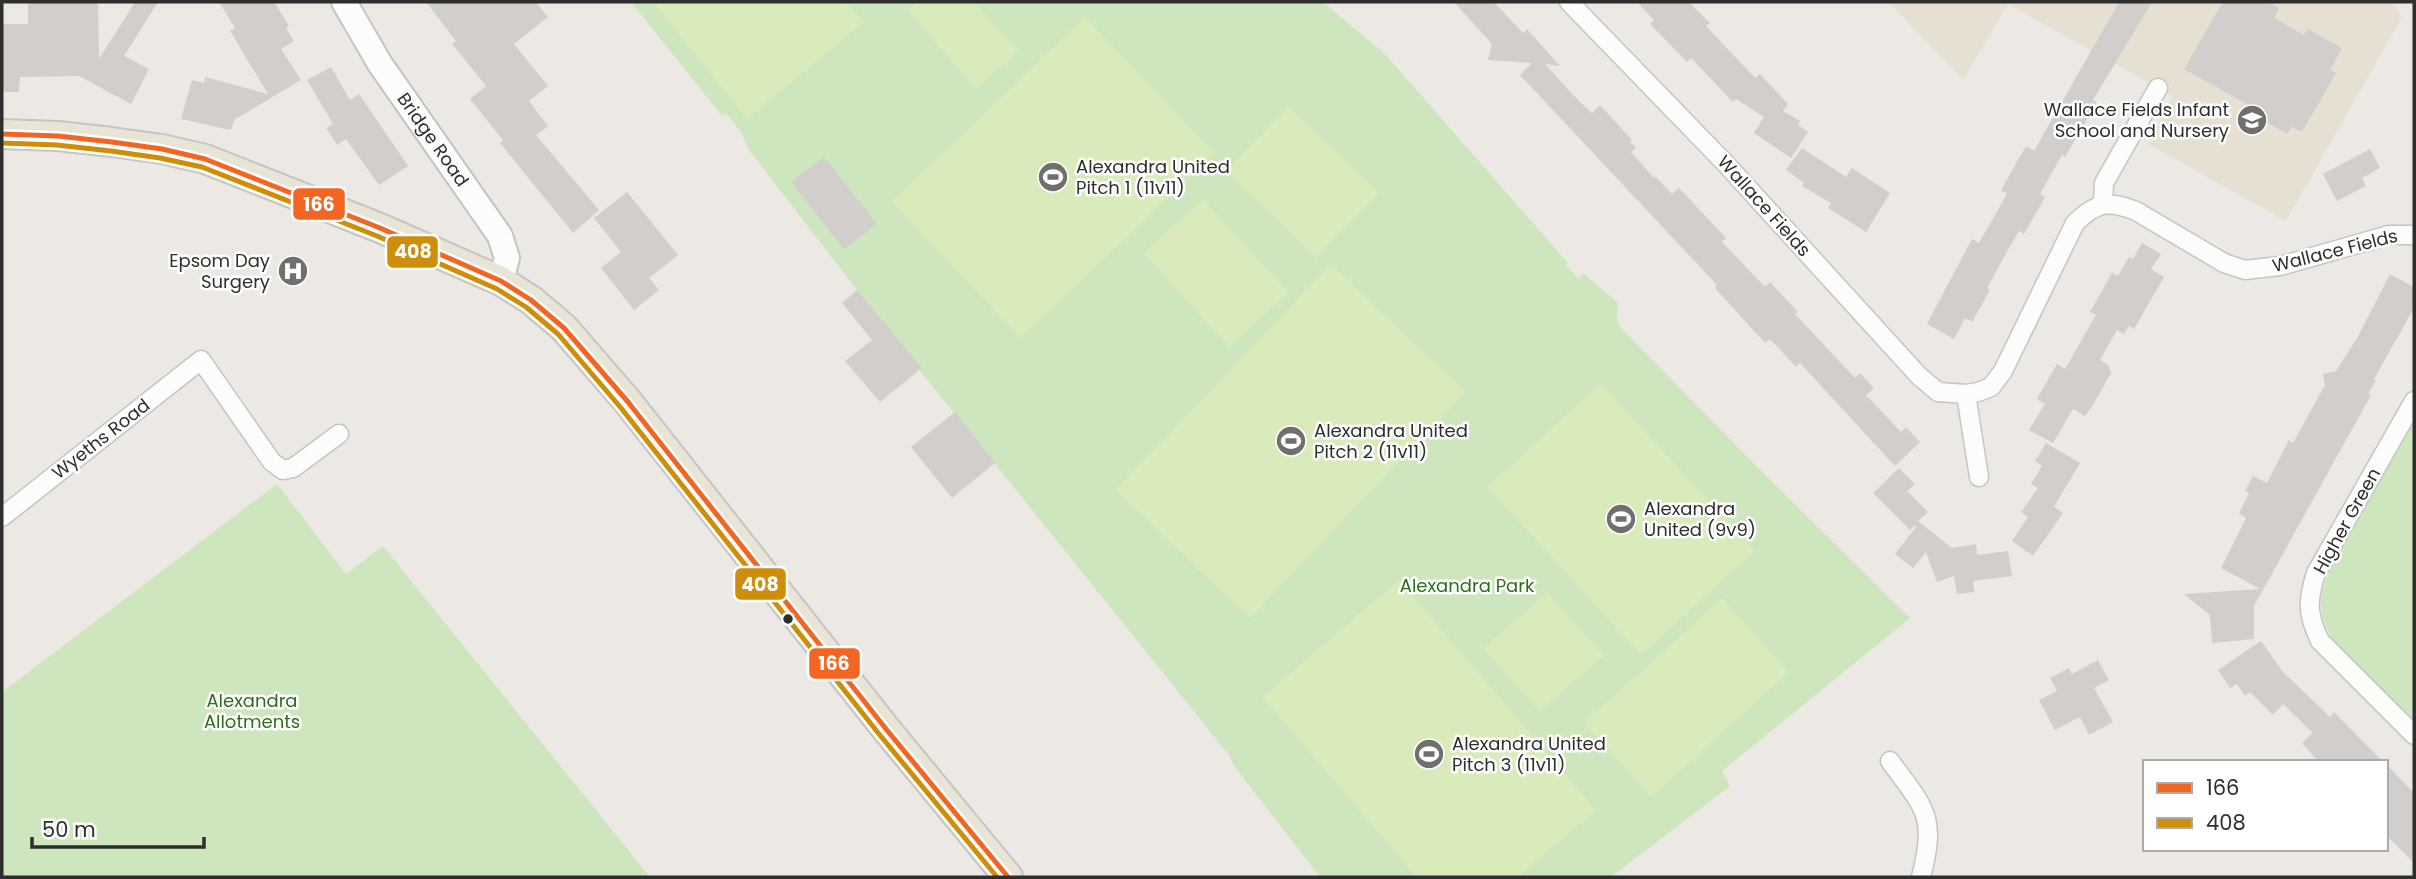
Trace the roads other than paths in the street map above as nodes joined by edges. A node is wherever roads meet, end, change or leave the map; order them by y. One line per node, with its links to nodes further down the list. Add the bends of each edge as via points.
1 (344, 2): 7 (main road, Bridge Road, via 380,64 500,236 507,258)
2 (1569, 2): 8 (street, Wallace Fields, via 1725,163 1919,376 1938,392)
3 (2158, 88): 5 (street, via 2104,183)
4 (2, 134): 7 (main road, via 111,142 205,159)
5 (2104, 203): 6 (street, Wallace Fields, via 2136,211 2245,270 2280,266 2389,235); 8 (street, via 2075,223 2003,371 1991,387)
6 (2414, 235)
7 (500, 281): 15 (main road, via 531,300 592,359)
8 (1966, 394): 11 (street)
9 (2414, 401): 13 (street, Higher Green, via 2316,573 2308,608 2320,641)
10 (339, 434): 12 (street, Wyeths Road, via 293,468 283,470 272,462 201,360)
11 (1979, 477)
12 (2, 517)
13 (2414, 735)
14 (1891, 761): 16 (street, via 1923,806 1929,825)
15 (1008, 877)
16 (1921, 877)

